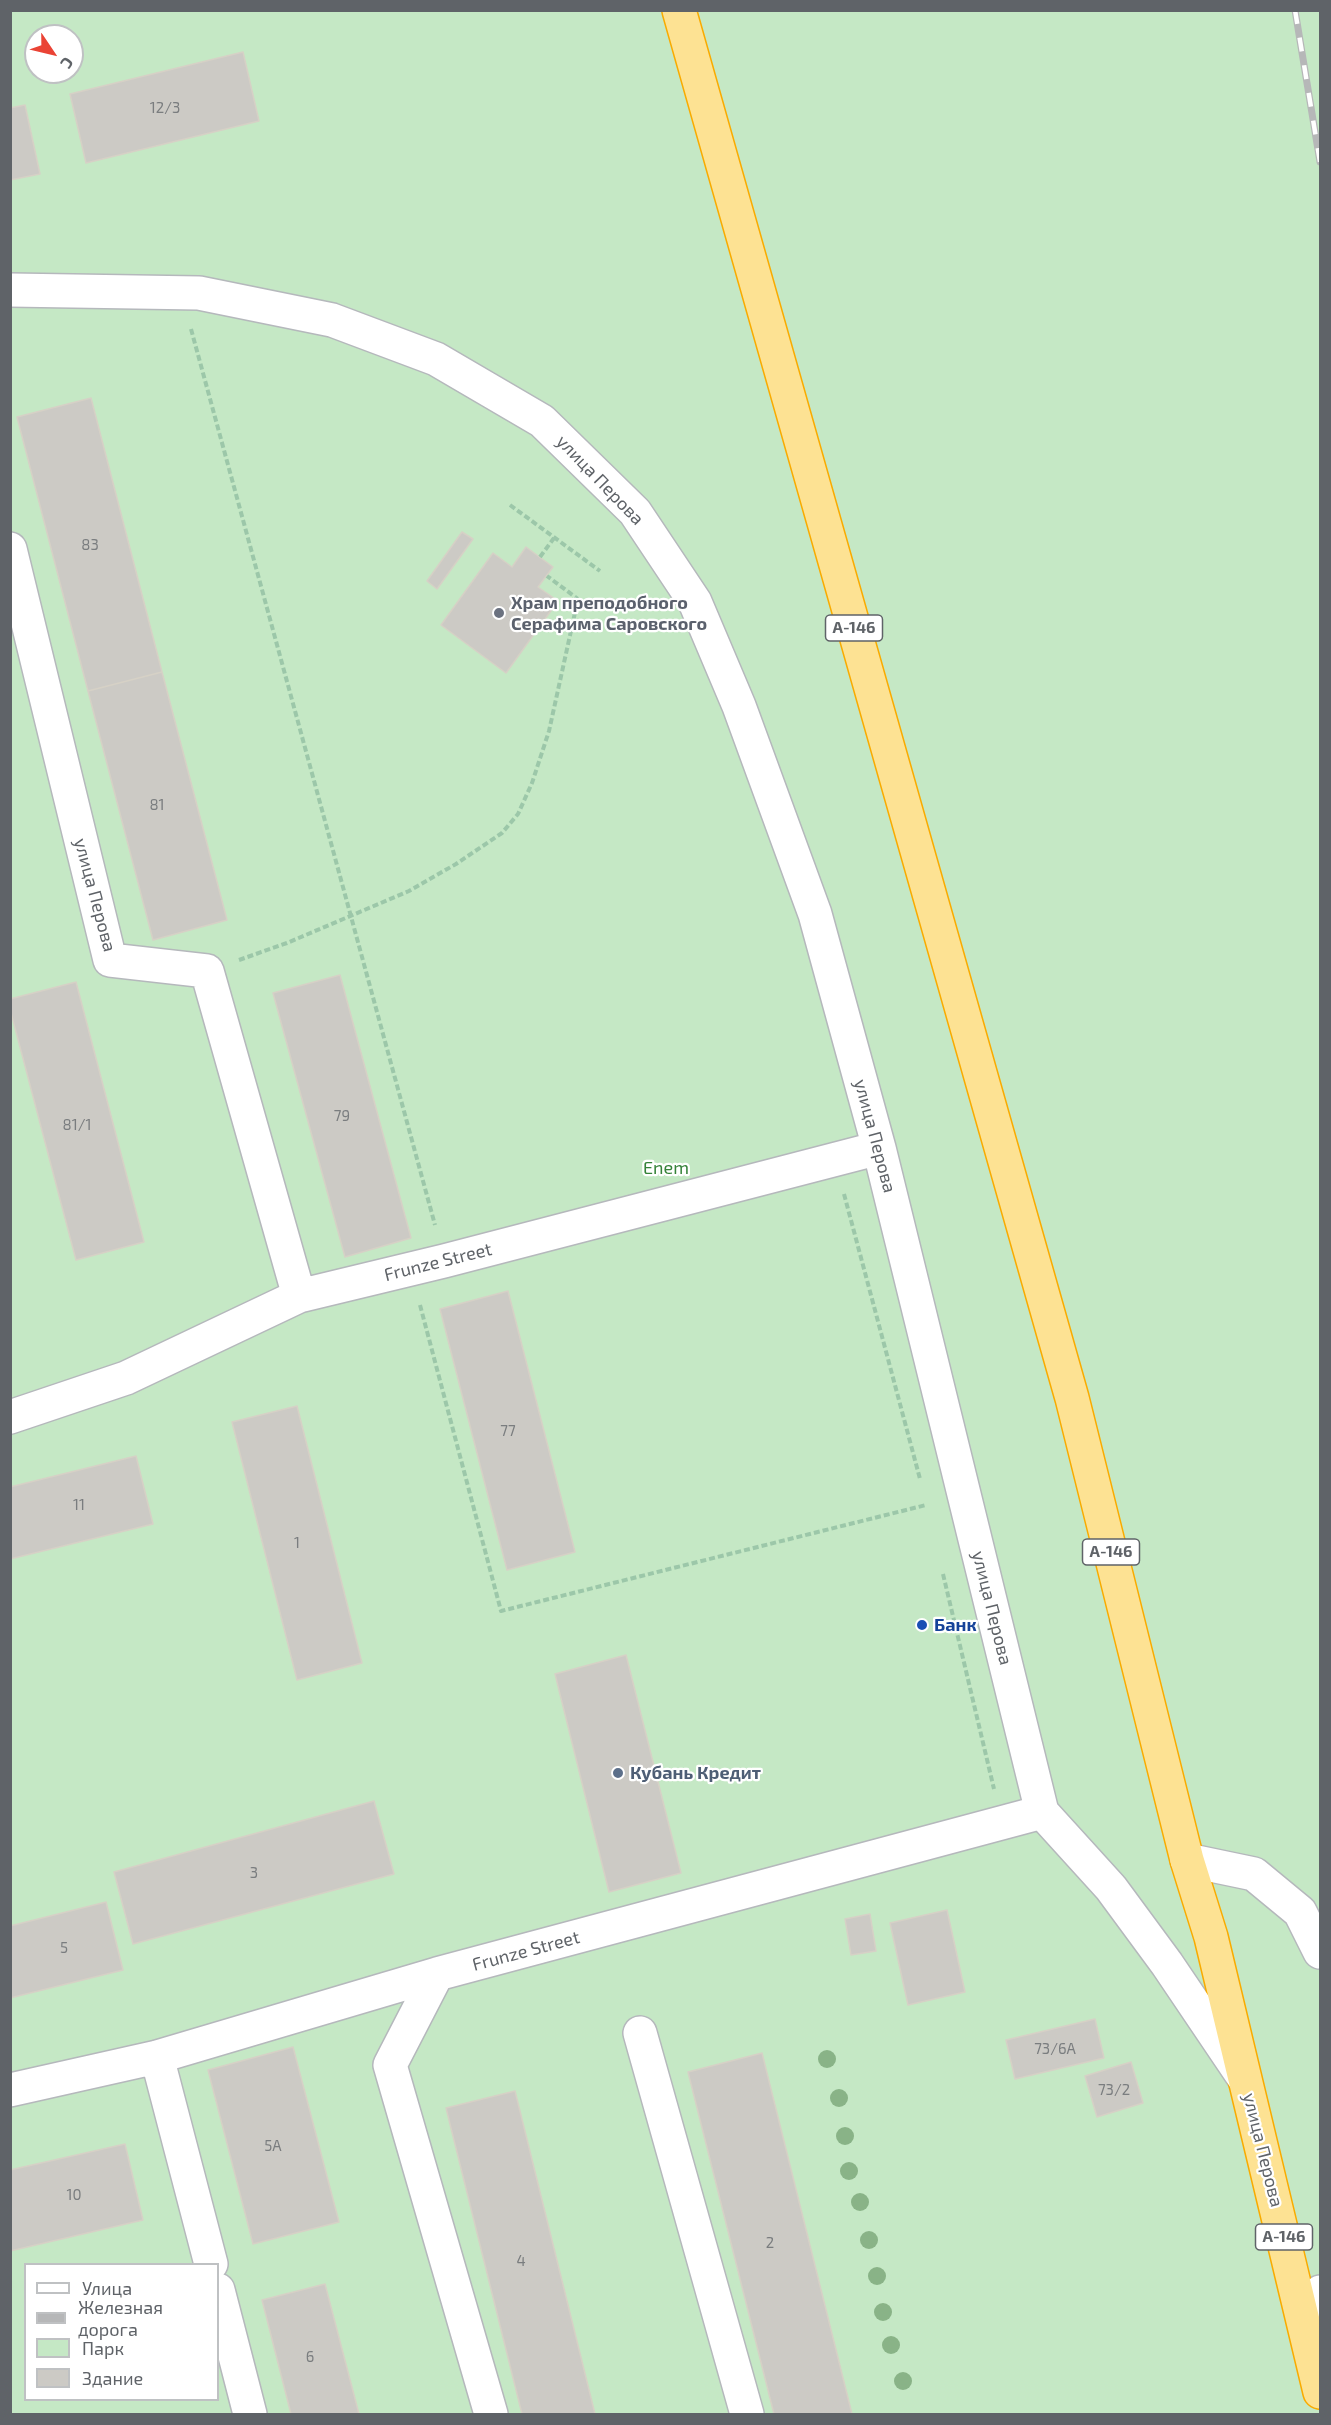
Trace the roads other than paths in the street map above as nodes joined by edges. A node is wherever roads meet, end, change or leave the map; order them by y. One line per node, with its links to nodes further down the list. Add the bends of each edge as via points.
1 (679, 10): 8 (highway, улица Перова / А-146, via 1072,1398)
2 (10, 290): 4 (street, улица Перова, via 199,293 332,320 436,358 542,421 636,512 695,602 739,706 815,914)
3 (10, 549): 5 (street, улица Перова, via 110,960 207,971)
4 (879, 1148): 5 (street, Frunze Street); 7 (street, улица Перова)
5 (299, 1296): 6 (street, Frunze Street, via 126,1377)
6 (10, 1417)
7 (1042, 1812): 10 (street, Frunze Street); 13 (street, улица Перова, via 1118,1898)
8 (1187, 1860): 9 (street, via 1254,1874 1300,1912); 13 (highway, улица Перова / А-146, via 1211,1937)
9 (1320, 1952)
10 (437, 1974): 12 (street, Frunze Street); 21 (street, via 390,2065)
11 (640, 2033): 22 (street)
12 (157, 2057): 14 (street, Frunze Street); 15 (street)
13 (1247, 2083): 18 (highway, улица Перова / А-146)
14 (10, 2090)
15 (210, 2263)
16 (1320, 2292): 18 (street)
17 (219, 2294): 20 (street)
18 (1309, 2337): 19 (highway, улица Перова / А-146)
19 (1320, 2392)
20 (250, 2415)
21 (491, 2415)
22 (747, 2415)

